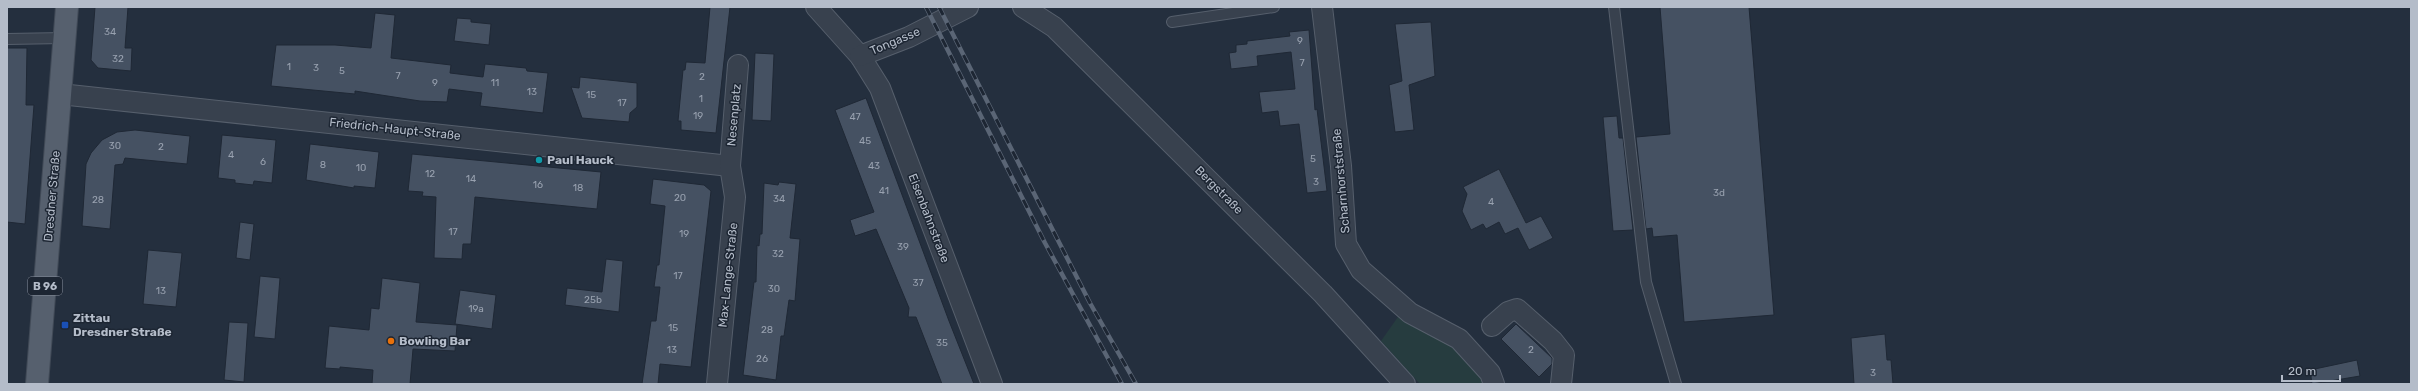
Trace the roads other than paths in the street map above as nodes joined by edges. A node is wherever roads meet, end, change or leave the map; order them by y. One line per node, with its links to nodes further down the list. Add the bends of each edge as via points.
1 (67, 7): 9 (main road, Dresdner Straße / B 96)
2 (816, 7): 11 (street, Tongasse)
3 (968, 7): 11 (street, Tongasse, via 910,36)
4 (1023, 7): 19 (street, Bergstraße, via 1054,27 1323,294)
5 (1274, 7): 8 (lane)
6 (1322, 7): 20 (street, Scharnhorststraße, via 1341,166 1346,244 1362,270 1410,313 1459,339 1490,373)
7 (1614, 7): 22 (lane, via 1646,282)
8 (1172, 22)
9 (64, 38): 10 (lane); 13 (main road, Dresdner Straße / B 96)
10 (7, 39)
11 (860, 56): 18 (street, Eisenbahnstraße, via 880,88)
12 (738, 65): 14 (street, Nesenplatz)
13 (60, 94): 14 (street, Friedrich-Haupt-Straße); 16 (main road, Dresdner Straße / B 96)
14 (730, 166): 17 (street, Max-Lange-Straße, via 735,196)
15 (1492, 326): 21 (street, via 1508,312 1516,309 1553,341 1564,355)
16 (37, 384)
17 (717, 384)
18 (992, 384)
19 (1405, 384)
20 (1494, 384)
21 (1561, 384)
22 (1676, 384)

